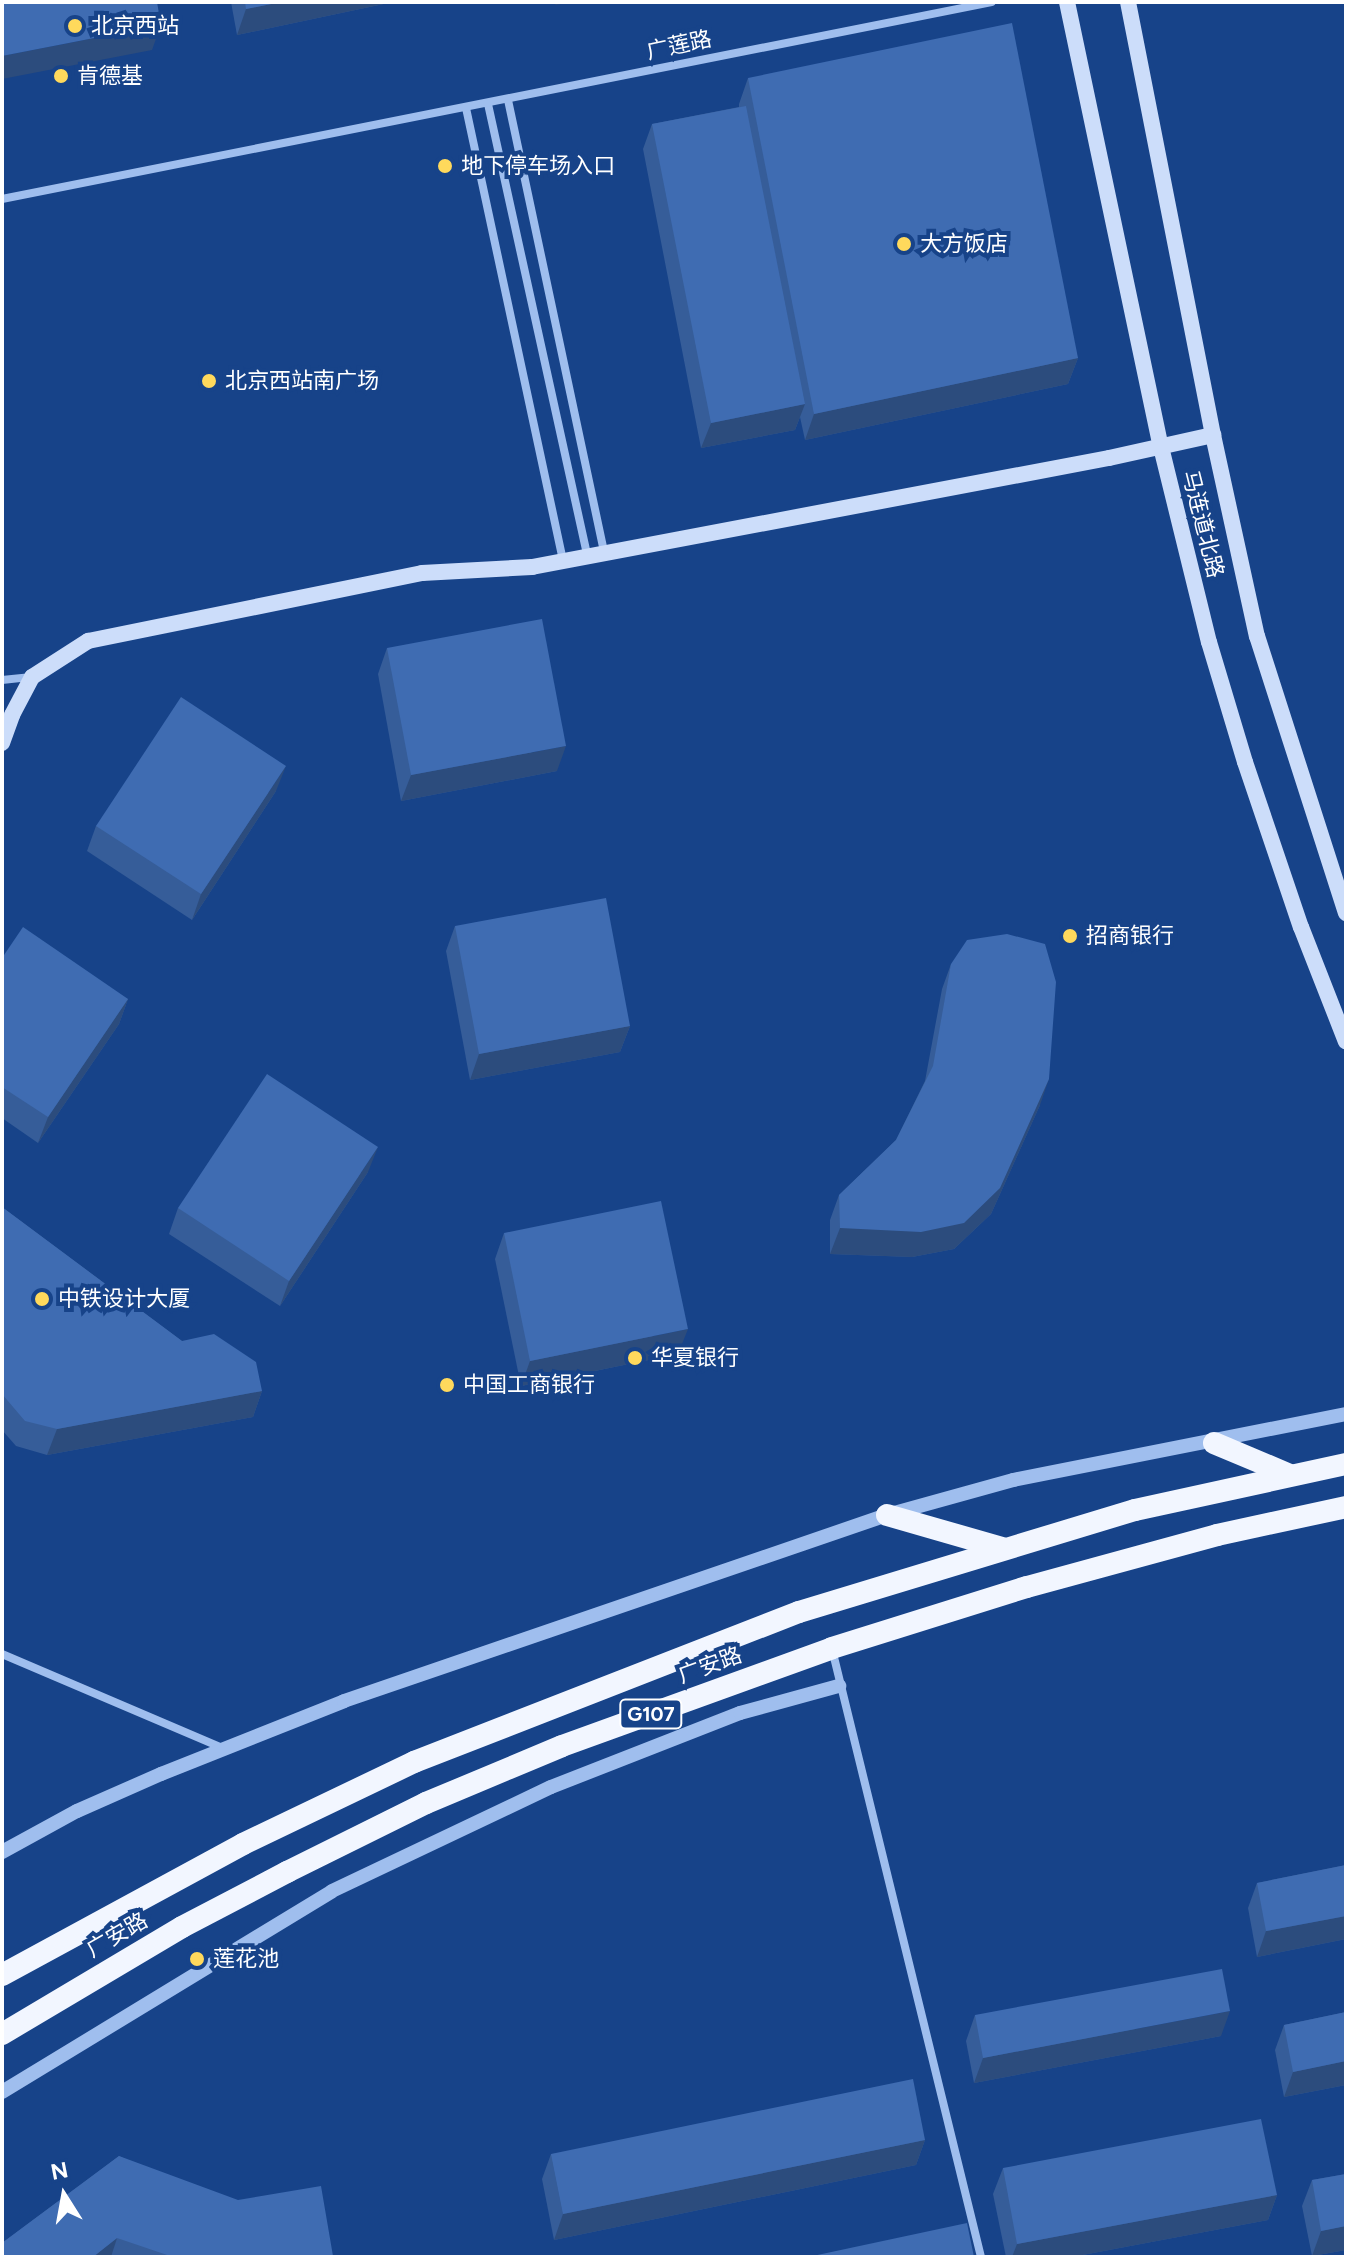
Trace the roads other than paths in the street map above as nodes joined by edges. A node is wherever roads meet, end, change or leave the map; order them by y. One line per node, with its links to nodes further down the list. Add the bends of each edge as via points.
1 (992, 2): 4 (street, 广莲路)
2 (1067, 2): 9 (main road, 马连道北路)
3 (1128, 2): 8 (main road, 马连道北路)
4 (508, 100): 5 (street, 广莲路); 10 (street)
5 (488, 104): 6 (street, 广莲路); 10 (street)
6 (466, 108): 7 (street, 广莲路); 11 (street)
7 (2, 199)
8 (1213, 435): 9 (main road); 15 (main road, 马连道北路, via 1257,636)
9 (1161, 447): 10 (main road); 16 (main road, 马连道北路, via 1245,762)
10 (596, 555): 11 (main road)
11 (563, 561): 12 (main road, via 517,569 422,573 137,629 88,641)
12 (32, 677): 13 (street); 14 (main road)
13 (2, 680)
14 (2, 743)
15 (1346, 913)
16 (1346, 1042)
17 (1346, 1414): 18 (street)
18 (1214, 1443): 20 (highway); 22 (street, via 1013,1480)
19 (1346, 1464): 20 (highway, 广安路 / G107)
20 (1290, 1475): 23 (highway, 广安路 / G107, via 1135,1510)
21 (1346, 1507): 24 (highway, 广安路 / G107, via 1217,1535 1027,1587)
22 (887, 1515): 23 (highway); 27 (street, via 344,1701)
23 (1003, 1548): 29 (highway, 广安路 / G107, via 799,1612 414,1762 243,1844)
24 (832, 1648): 26 (street); 30 (highway, 广安路 / G107, via 562,1746 426,1803 182,1927)
25 (2, 1654): 27 (street)
26 (839, 1686): 31 (street, via 740,1713 551,1787 345,1885); 32 (street)
27 (226, 1749): 28 (street, via 77,1811)
28 (2, 1852)
29 (2, 1975)
30 (2, 2034)
31 (2, 2092)
32 (981, 2257)

